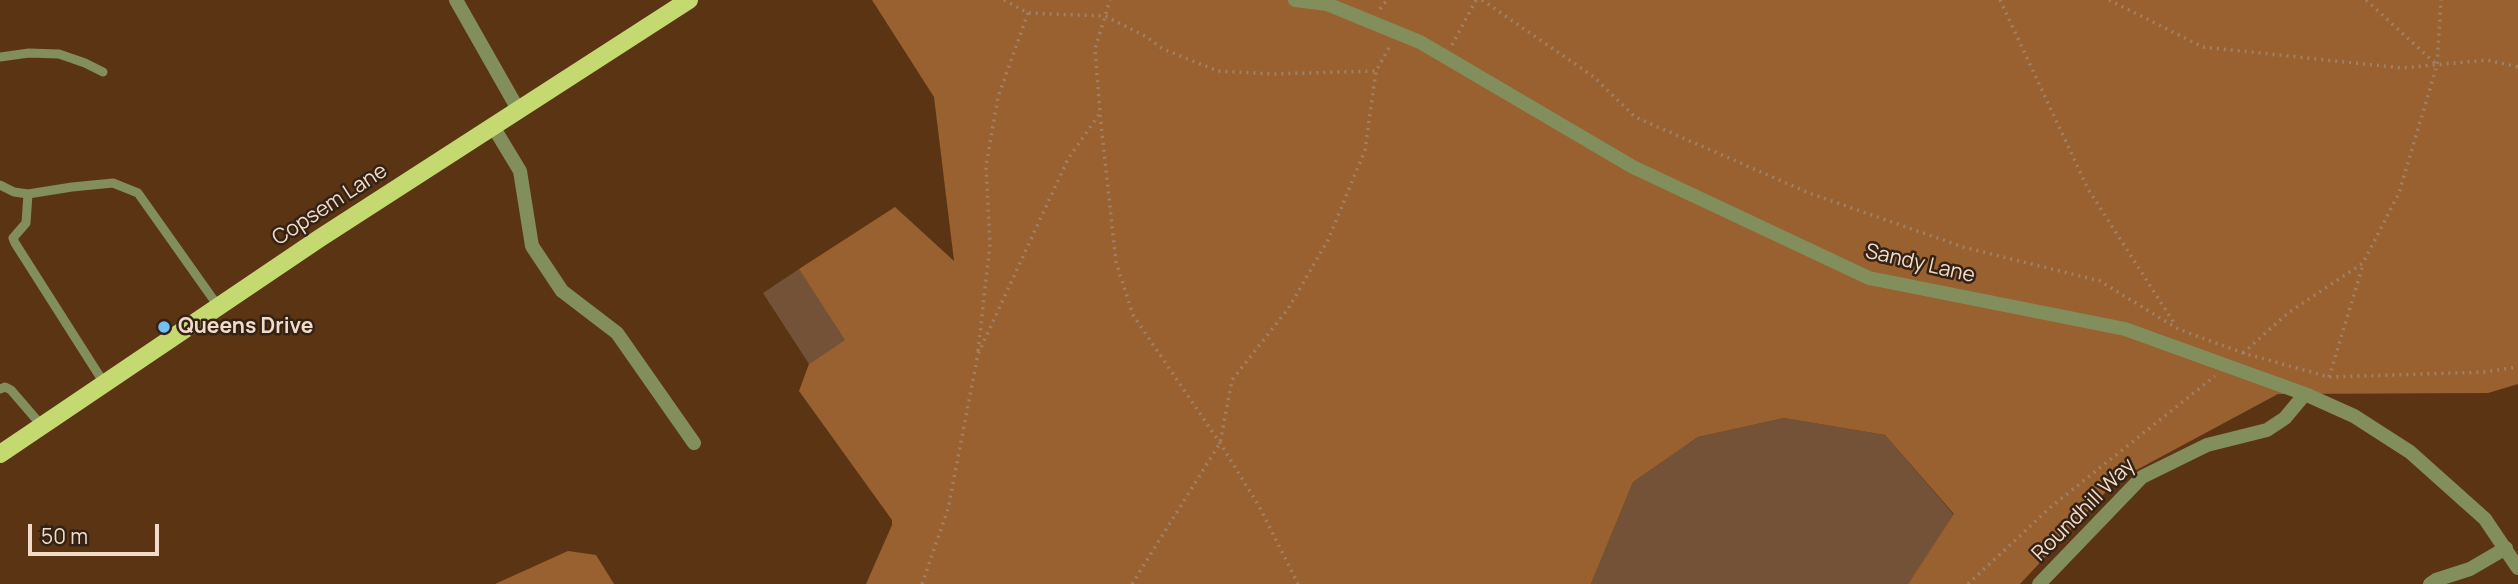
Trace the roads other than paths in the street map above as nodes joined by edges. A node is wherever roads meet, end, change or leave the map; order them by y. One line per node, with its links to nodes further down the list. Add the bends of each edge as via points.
1 (456, 0): 6 (street)
2 (689, 0): 6 (main road, Copsem Lane)
3 (1295, 0): 13 (street, Sandy Lane, via 1327,4 1420,41 1633,167 1869,278 2124,329)
4 (0, 57): 5 (lane, via 59,54)
5 (103, 72)
6 (519, 111): 7 (main road, Copsem Lane)
7 (494, 128): 10 (main road, Copsem Lane); 15 (street, via 520,171 532,246 562,291 617,333)
8 (0, 185): 9 (lane)
9 (28, 194): 10 (lane, via 113,183 138,193); 11 (lane, via 26,223 13,238 15,243)
10 (218, 306): 11 (main road, Copsem Lane)
11 (104, 383): 14 (main road, Copsem Lane)
12 (0, 389): 14 (lane, via 11,390)
13 (2305, 394): 17 (street, Sandy Lane, via 2354,416 2410,452 2485,519); 19 (street, Roundhill Way, via 2285,418 2267,430 2207,445 2142,477)
14 (41, 426): 16 (main road, Copsem Lane)
15 (694, 443)
16 (0, 454)
17 (2506, 548): 18 (street, Sandy Lane); 20 (street, via 2470,569)
18 (2518, 568)
19 (2039, 584)
20 (2430, 584)

